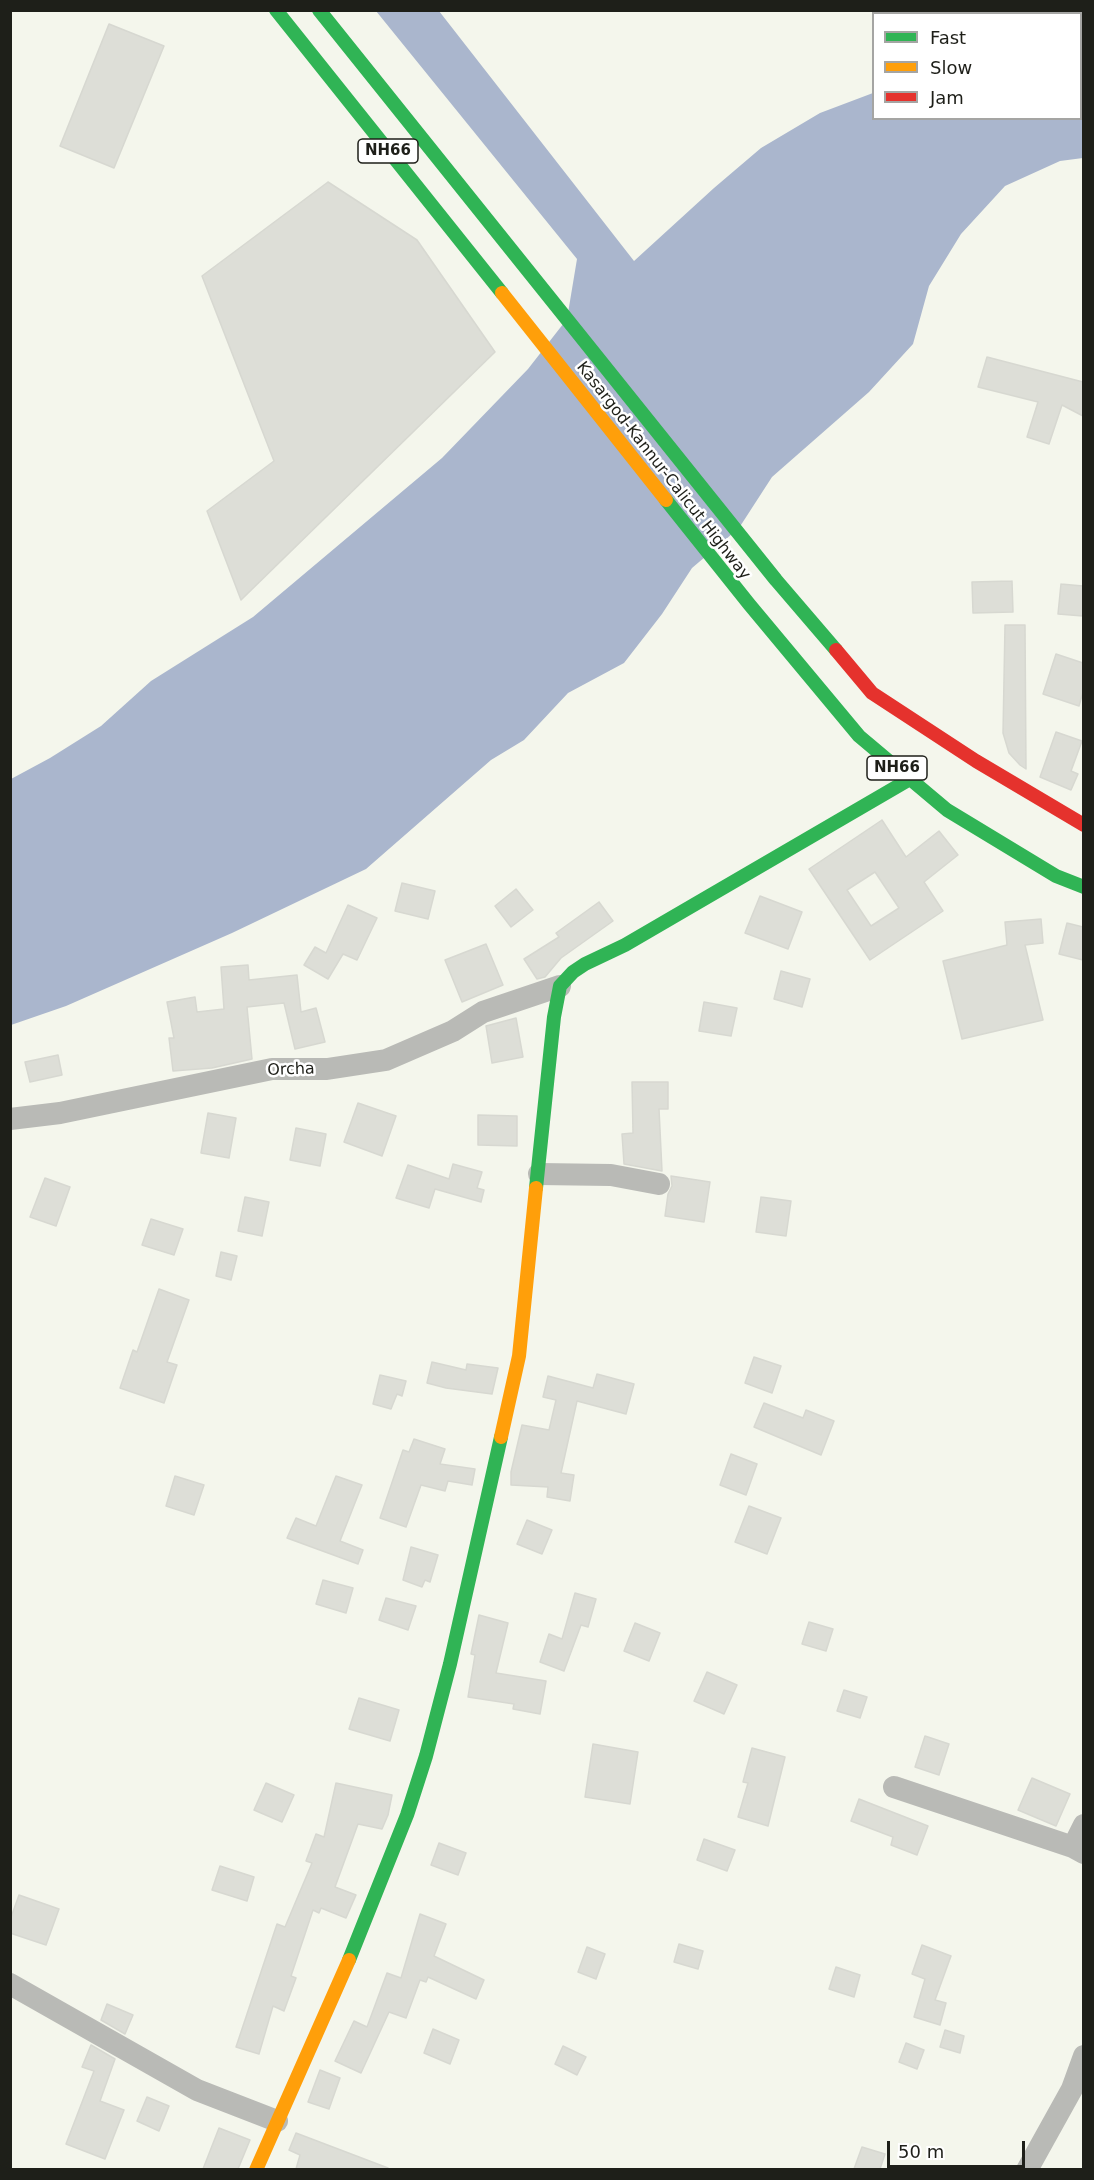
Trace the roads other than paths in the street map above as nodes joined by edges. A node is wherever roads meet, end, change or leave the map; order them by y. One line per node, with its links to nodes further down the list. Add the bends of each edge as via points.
1 (276, 10): 3 (main road, Kasargod-Kannur-Calicut Highway / NH66, via 749,604 859,736)
2 (320, 10): 4 (main road, Kasargod-Kannur-Calicut Highway / NH66, via 776,580 873,693)
3 (910, 779): 5 (main road, Kasargod-Kannur-Calicut Highway / NH66, via 947,810 1056,876); 6 (main road, via 625,945 585,964)
4 (1083, 825)
5 (1083, 887)
6 (560, 986): 7 (street, Orcha, via 483,1012 453,1031 386,1060 327,1069 272,1069 60,1113); 8 (main road)
7 (10, 1119)
8 (538, 1174): 9 (street, via 611,1175); 15 (main road, via 519,1356 426,1756 407,1815 342,1978)
9 (659, 1184)
10 (894, 1787): 12 (street)
11 (1083, 1825): 12 (street)
12 (1078, 1850)
13 (10, 1984): 15 (street, via 197,2090)
14 (1083, 2055): 17 (street, via 1072,2089)
15 (277, 2121): 16 (main road)
16 (256, 2169)
17 (1027, 2169)

